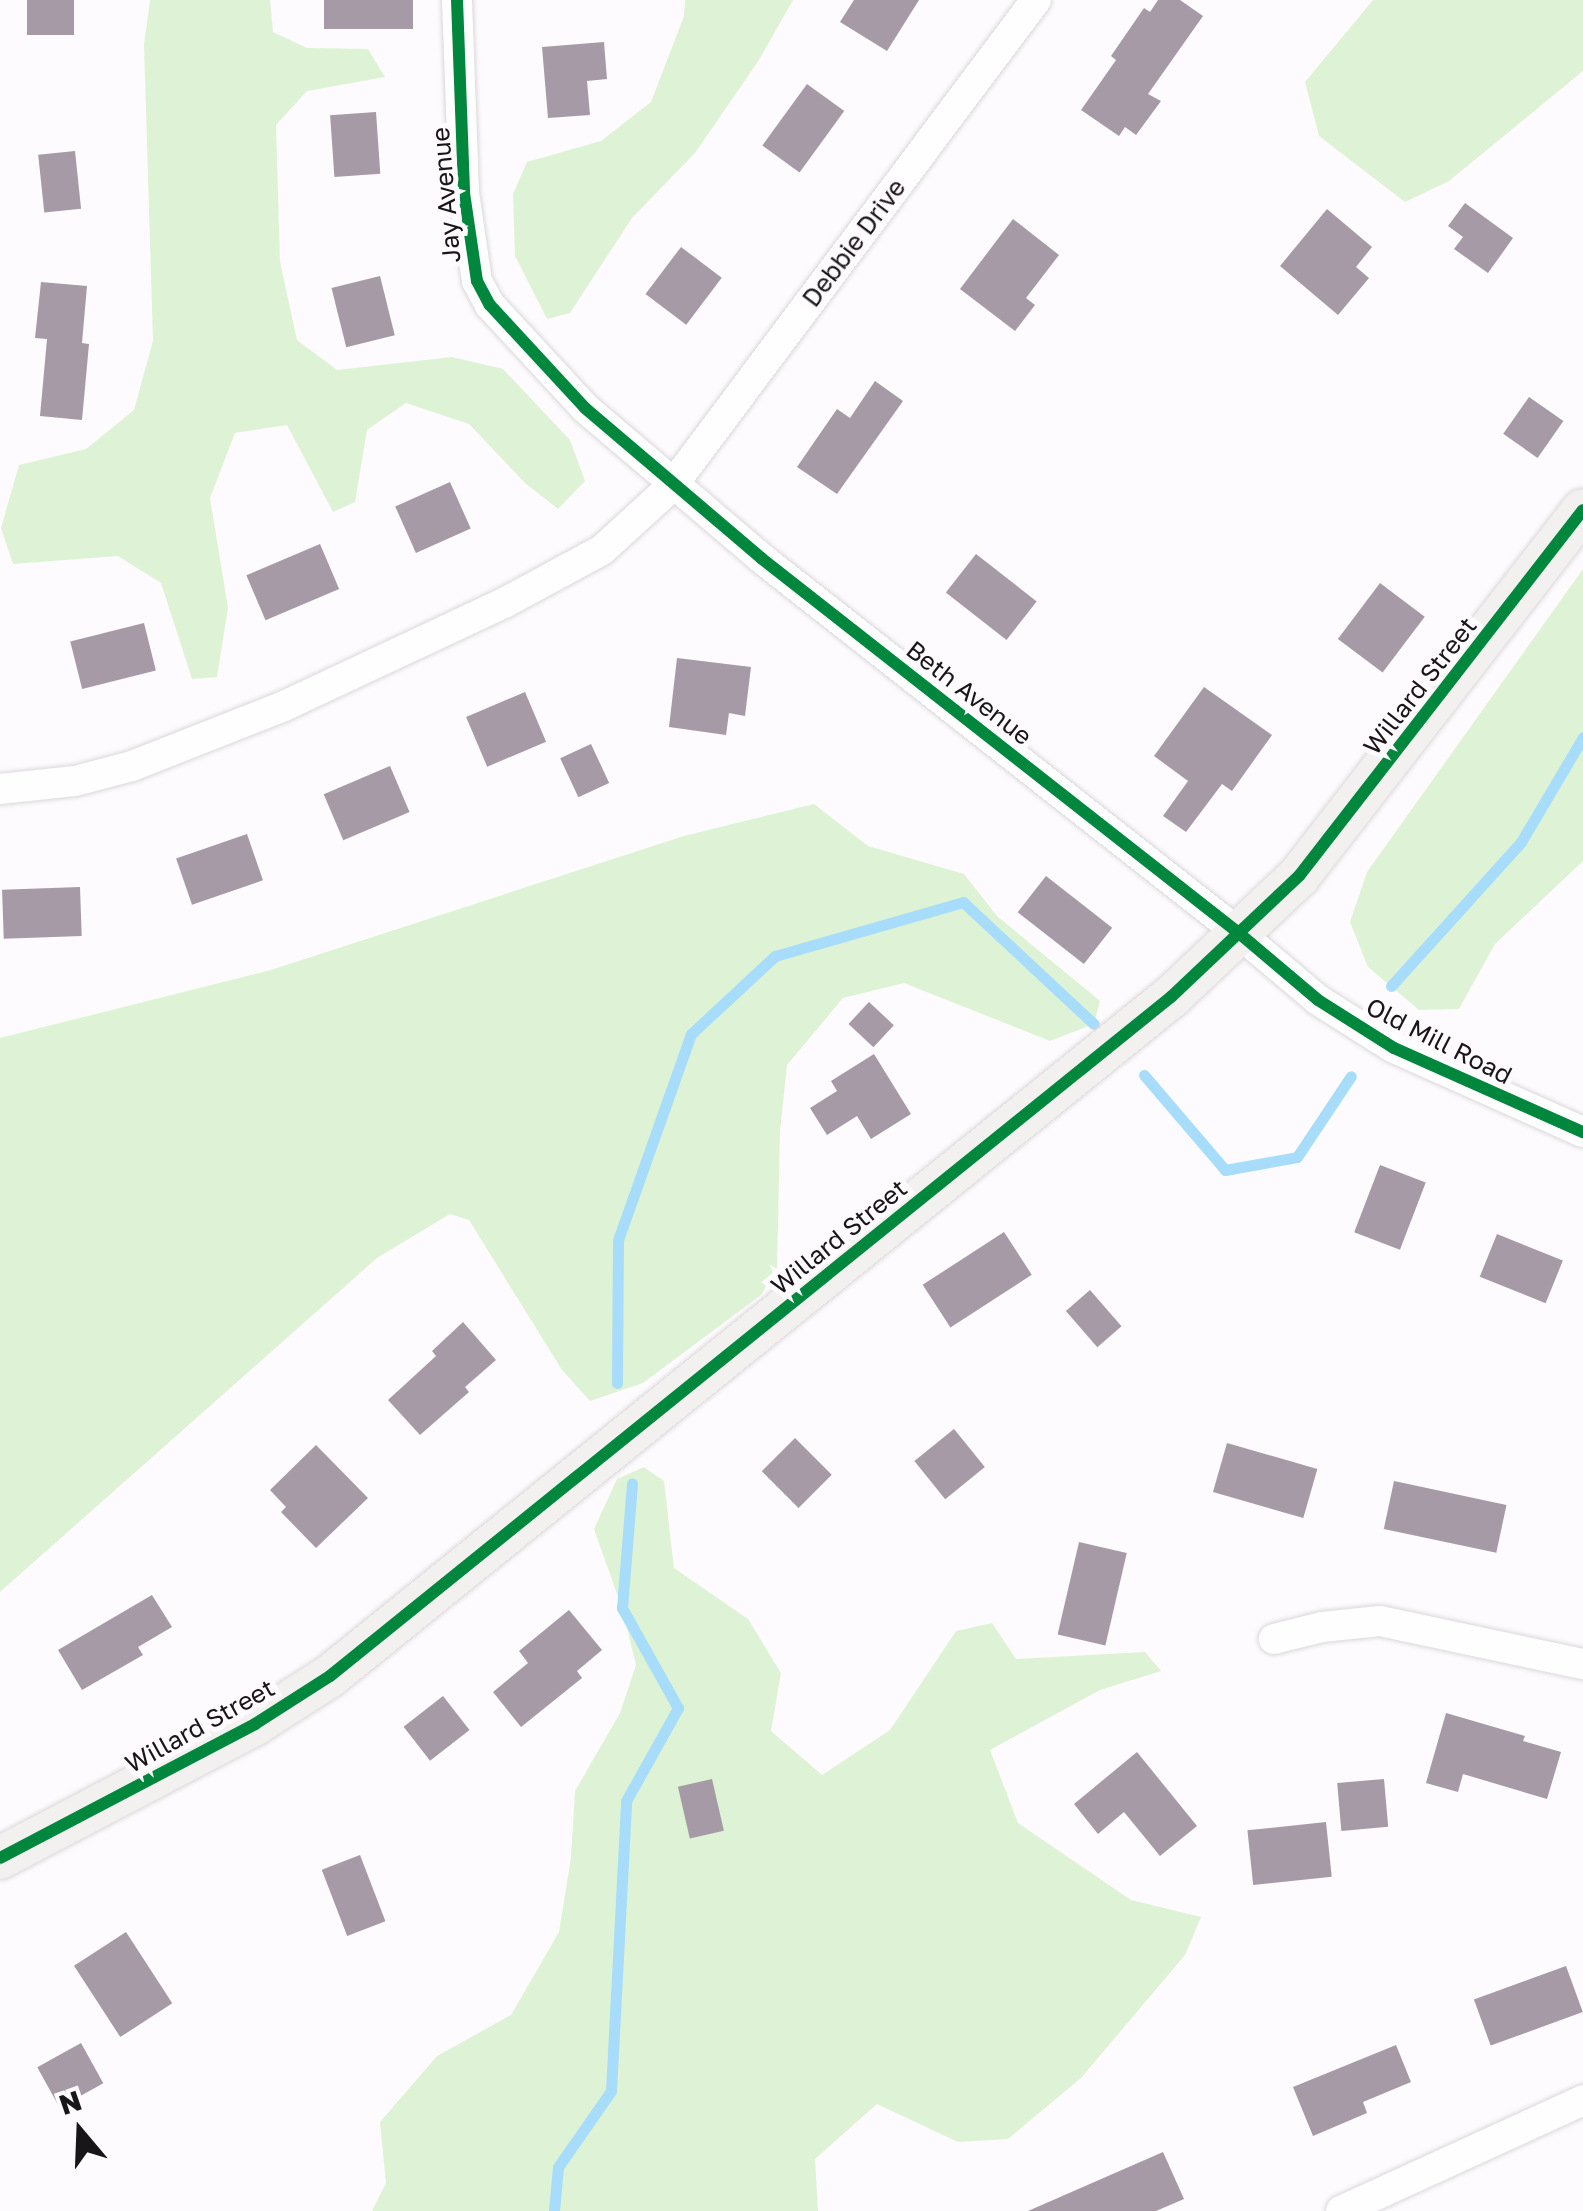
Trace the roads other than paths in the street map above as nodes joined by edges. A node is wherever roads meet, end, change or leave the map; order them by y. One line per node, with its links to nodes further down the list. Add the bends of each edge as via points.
1 (457, 0): 3 (street, Jay Avenue, via 464,194 477,281 526,347)
2 (1036, 0): 3 (street, Debbie Drive)
3 (672, 486): 5 (street, via 602,550 282,706 132,766 75,781); 6 (street, Beth Avenue)
4 (1583, 510): 6 (street, Willard Street, via 1299,876)
5 (0, 788)
6 (1240, 934): 7 (street, Old Mill Road, via 1360,1029); 10 (street, Willard Street, via 1171,997 330,1676 255,1724)
7 (1583, 1132)
8 (1274, 1639): 9 (street, via 1380,1622)
9 (1583, 1664)
10 (0, 1858)
11 (1583, 2100): 12 (street)
12 (1341, 2211)

